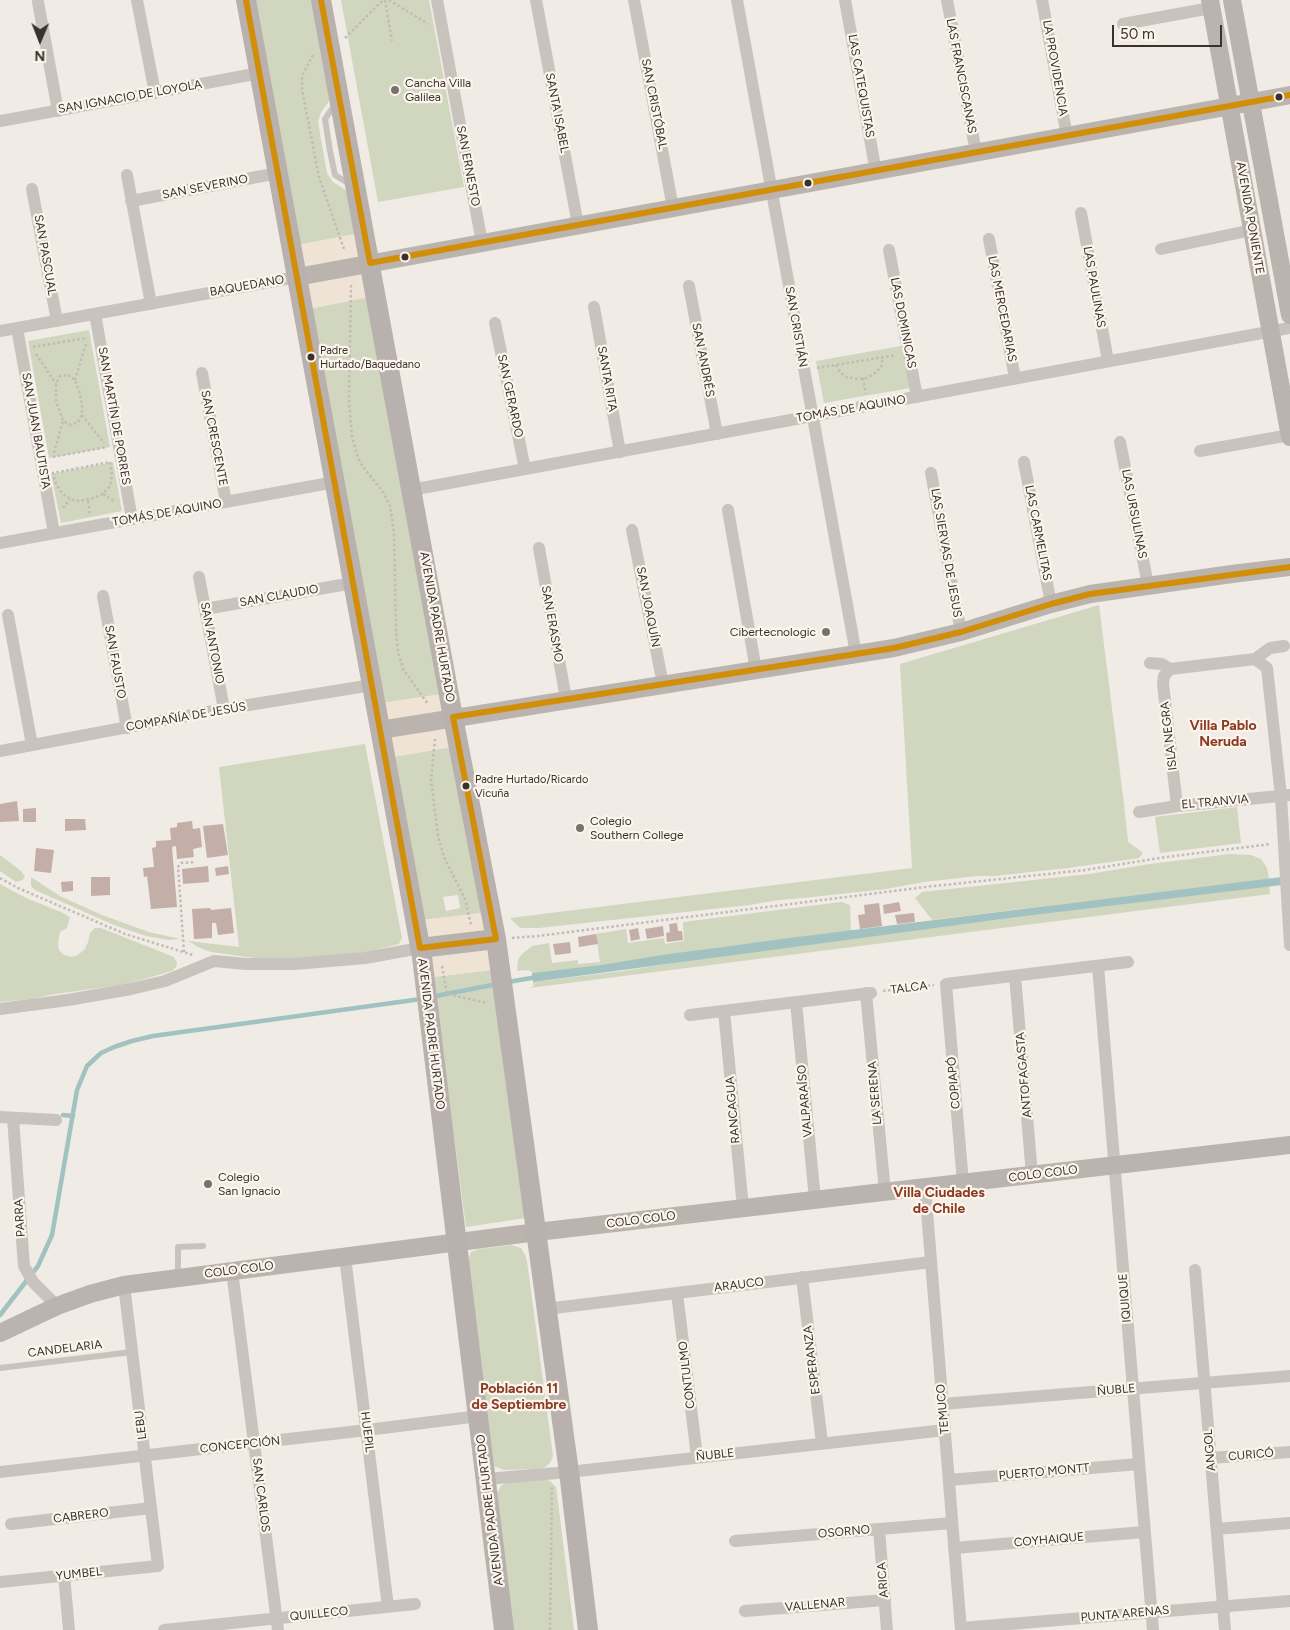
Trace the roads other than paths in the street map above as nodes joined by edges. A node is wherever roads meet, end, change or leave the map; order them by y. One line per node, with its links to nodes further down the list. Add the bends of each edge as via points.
1 (136, 0): 16 (street)
2 (246, 0): 15 (main road, AVENIDA PADRE HURTADO)
3 (322, 0): 38 (main road, AVENIDA PADRE HURTADO)
4 (437, 0): 35 (street, SAN ERNESTO)
5 (536, 0): 32 (street, SANTA ISABEL)
6 (634, 0): 30 (street, SAN CRISTÓBAL)
7 (737, 0): 28 (street, SAN CRISTIÁN)
8 (845, 0): 24 (street, LAS CATEQUISTAS)
9 (947, 0): 23 (street, LAS FRANCISCANAS)
10 (1042, 0): 22 (street, LA PROVIDENCIA)
11 (1232, 0): 18 (street, AVENIDA PONIENTE)
12 (38, 2): 20 (street)
13 (1210, 4): 14 (street); 19 (street, AVENIDA PONIENTE)
14 (1123, 24)
15 (260, 73): 16 (street, SAN IGNACIO DE LOYOLA); 25 (main road, AVENIDA PADRE HURTADO)
16 (155, 93): 20 (street, SAN IGNACIO DE LOYOLA)
17 (1290, 95): 18 (street, BAQUEDANO)
18 (1251, 102): 19 (street, BAQUEDANO); 44 (street, AVENIDA PONIENTE)
19 (1229, 106): 22 (street, BAQUEDANO); 33 (street, AVENIDA PONIENTE)
20 (58, 111): 21 (street, SAN IGNACIO DE LOYOLA)
21 (0, 121)
22 (1067, 136): 23 (street, BAQUEDANO)
23 (976, 152): 24 (street, BAQUEDANO)
24 (876, 172): 28 (street, BAQUEDANO)
25 (278, 173): 29 (street, SAN SEVERINO); 39 (main road, AVENIDA PADRE HURTADO)
26 (127, 175): 29 (street)
27 (32, 189): 45 (street, SAN PASCUAL)
28 (772, 190): 30 (street, BAQUEDANO); 55 (street, SAN CRISTIÁN)
29 (131, 201): 41 (street)
30 (673, 208): 32 (street, BAQUEDANO)
31 (1081, 213): 51 (street, LAS PAULINAS)
32 (578, 225): 35 (street, BAQUEDANO)
33 (1252, 230): 36 (street); 50 (street, AVENIDA PONIENTE)
34 (989, 238): 53 (street, LAS MERCEDARIAS)
35 (482, 243): 38 (street, BAQUEDANO)
36 (1161, 249)
37 (889, 250): 54 (street, LAS DOMINICAS)
38 (370, 263): 39 (street, BAQUEDANO); 65 (main road, AVENIDA PADRE HURTADO)
39 (297, 277): 41 (street, BAQUEDANO); 64 (main road, AVENIDA PADRE HURTADO)
40 (689, 286): 56 (street, SAN ANDRÉS)
41 (151, 304): 43 (street, BAQUEDANO)
42 (594, 306): 60 (street, SANTA RITA)
43 (95, 314): 45 (street, BAQUEDANO); 68 (street, SAN MARTÍN DE PORRES)
44 (1290, 315)
45 (57, 321): 47 (street, BAQUEDANO)
46 (495, 324): 62 (street, SAN GERARDO)
47 (17, 328): 49 (street, BAQUEDANO); 70 (street, SAN JUAN BAUTISTA)
48 (1290, 328): 50 (street, TOMÁS DE AQUINO)
49 (0, 331)
50 (1270, 331): 51 (street, TOMÁS DE AQUINO); 57 (street, AVENIDA PONIENTE)
51 (1108, 361): 53 (street, TOMÁS DE AQUINO)
52 (202, 373): 66 (street, SAN CRESCENTE)
53 (1015, 378): 54 (street, TOMÁS DE AQUINO)
54 (917, 397): 55 (street, TOMÁS DE AQUINO)
55 (812, 416): 56 (street, TOMÁS DE AQUINO); 83 (street, SAN CRISTIÁN)
56 (716, 434): 60 (street, TOMÁS DE AQUINO)
57 (1290, 436): 59 (street)
58 (1120, 442): 76 (street, LAS URSULINAS)
59 (1200, 451)
60 (620, 452): 62 (street, TOMÁS DE AQUINO)
61 (1024, 462): 78 (street, LAS CARMELITAS)
62 (525, 469): 65 (street, TOMÁS DE AQUINO)
63 (931, 473): 81 (street, LAS SIERVAS DE JESUS)
64 (335, 482): 66 (street, TOMÁS DE AQUINO); 75 (main road, AVENIDA PADRE HURTADO)
65 (412, 490): 92 (main road, AVENIDA PADRE HURTADO)
66 (226, 502): 68 (street, TOMÁS DE AQUINO)
67 (728, 510): 87 (street)
68 (132, 519): 70 (street, TOMÁS DE AQUINO)
69 (632, 530): 88 (street, SAN JOAQUÍN)
70 (54, 533): 71 (street, TOMÁS DE AQUINO)
71 (0, 543)
72 (539, 548): 90 (street, SAN ERASMO)
73 (1290, 568): 76 (street)
74 (199, 577): 79 (street, SAN ANTONIO)
75 (353, 584): 79 (street, SAN CLAUDIO); 89 (main road, AVENIDA PADRE HURTADO)
76 (1148, 585): 78 (street)
77 (103, 596): 93 (street, SAN FAUSTO)
78 (1051, 604): 81 (street)
79 (205, 609): 91 (street, SAN ANTONIO)
80 (8, 614): 95 (street)
81 (961, 632): 83 (street)
82 (1284, 646): 84 (street, via 1270,648)
83 (856, 654): 87 (street)
84 (1255, 659): 86 (street); 97 (street, via 1267,668)
85 (1150, 663): 86 (street)
86 (1170, 669): 98 (street, ISLA NEGRA, via 1163,684)
87 (756, 670): 88 (street)
88 (663, 684): 90 (street)
89 (372, 685): 91 (street, COMPAÑÍA DE JESÚS); 94 (main road, AVENIDA PADRE HURTADO)
90 (566, 699): 92 (street)
91 (224, 709): 93 (street, COMPAÑÍA DE JESÚS)
92 (453, 717): 94 (street); 100 (main road, AVENIDA PADRE HURTADO)
93 (127, 728): 95 (street, COMPAÑÍA DE JESÚS)
94 (380, 730): 102 (main road, AVENIDA PADRE HURTADO)
95 (32, 745): 96 (street, COMPAÑÍA DE JESÚS)
96 (0, 752)
97 (1285, 796): 98 (street, EL TRANVIA); 101 (street, via 1285,874)
98 (1177, 806): 99 (street, EL TRANVIA)
99 (1139, 812)
100 (496, 938): 102 (main road); 122 (main road, AVENIDA PADRE HURTADO)
101 (1290, 945)
102 (429, 947): 108 (street, via 365,958 295,964 214,961 165,981 131,989); 123 (main road, AVENIDA PADRE HURTADO, via 427,995)
103 (1128, 962): 104 (street, TALCA)
104 (1098, 966): 105 (street, TALCA); 115 (street, IQUIQUE)
105 (1015, 976): 106 (street, TALCA); 116 (street, ANTOFAGASTA)
106 (946, 984): 117 (street, COPIAPÓ)
107 (796, 1002): 109 (street); 119 (street, LA SERENA, via 869,993); 120 (street, VALPARAÍSO)
108 (0, 1009)
109 (724, 1011): 110 (street); 121 (street, RANCAGUA)
110 (690, 1015)
111 (0, 1117): 112 (street)
112 (14, 1118): 113 (street); 133 (street, PARRA, via 23,1257 30,1277)
113 (56, 1120)
114 (1290, 1145): 115 (street, COLO COLO)
115 (1114, 1165): 116 (street, COLO COLO); 140 (street, IQUIQUE)
116 (1032, 1175): 117 (street, COLO COLO)
117 (963, 1183): 118 (street, COLO COLO)
118 (924, 1187): 119 (street, COLO COLO); 126 (street, TEMUCO)
119 (884, 1192): 120 (street, COLO COLO)
120 (815, 1200): 121 (street, COLO COLO)
121 (743, 1208): 122 (street, COLO COLO)
122 (537, 1232): 123 (street, COLO COLO); 134 (main road, AVENIDA PADRE HURTADO)
123 (457, 1244): 125 (street, COLO COLO); 142 (main road, AVENIDA PADRE HURTADO)
124 (203, 1246): 130 (lane, via 178,1247)
125 (345, 1257): 128 (street, COLO COLO); 143 (street, HUEPIL)
126 (931, 1262): 129 (street, ARAUCO); 141 (street, TEMUCO)
127 (1196, 1270): 139 (street, ANGOL)
128 (232, 1271): 130 (street, COLO COLO); 145 (street, SAN CARLOS)
129 (802, 1277): 132 (street, ARAUCO); 146 (street, ESPERANZA)
130 (178, 1278): 131 (street, COLO COLO)
131 (124, 1285): 133 (street, COLO COLO); 136 (street, LEBU)
132 (677, 1292): 134 (street, ARAUCO); 149 (street, CONTULMO)
133 (57, 1306): 135 (street, COLO COLO)
134 (546, 1309): 153 (main road, AVENIDA PADRE HURTADO)
135 (0, 1332)
136 (132, 1352): 137 (lane, CANDELARIA); 148 (street, LEBU)
137 (0, 1368)
138 (1290, 1376): 139 (street, ÑUBLE)
139 (1205, 1383): 140 (street, ÑUBLE); 150 (street, ANGOL)
140 (1133, 1389): 141 (street, ÑUBLE); 151 (street, IQUIQUE)
141 (942, 1404): 144 (street, TEMUCO)
142 (479, 1416): 143 (street, CONCEPCIÓN); 154 (main road, AVENIDA PADRE HURTADO)
143 (367, 1430): 145 (street, CONCEPCIÓN); 172 (street, HUEPIL)
144 (944, 1430): 146 (street, ÑUBLE); 155 (street, TEMUCO)
145 (255, 1443): 148 (street, CONCEPCIÓN); 175 (street, SAN CARLOS)
146 (822, 1443): 149 (street, ÑUBLE)
147 (1290, 1452): 150 (street, CURICÓ)
148 (145, 1455): 152 (street, CONCEPCIÓN); 156 (street, LEBU)
149 (697, 1457): 153 (street, ÑUBLE)
150 (1211, 1458): 161 (street, ANGOL)
151 (1139, 1464): 155 (street, PUERTO MONTT); 162 (street, IQUIQUE)
152 (0, 1472)
153 (561, 1473): 154 (street, ÑUBLE); 180 (main road, AVENIDA PADRE HURTADO)
154 (486, 1480): 179 (main road, AVENIDA PADRE HURTADO)
155 (949, 1480): 157 (street, TEMUCO)
156 (151, 1508): 159 (street, CABRERO); 165 (street, LEBU)
157 (952, 1523): 160 (street, OSORNO); 164 (street, TEMUCO)
158 (1290, 1523): 161 (street)
159 (11, 1524)
160 (879, 1529): 163 (street, OSORNO); 168 (street, ARICA)
161 (1217, 1529): 171 (street, ANGOL)
162 (1144, 1532): 164 (street, COYHAIQUE); 174 (street, IQUIQUE)
163 (735, 1541)
164 (954, 1548): 176 (street, TEMUCO)
165 (158, 1566): 166 (street, YUMBEL)
166 (64, 1575): 167 (street, YUMBEL); 177 (street)
167 (0, 1582)
168 (885, 1600): 173 (street, VALLENAR); 181 (street, ARICA)
169 (1290, 1601): 171 (street, PUNTA ARENAS)
170 (415, 1604): 172 (street, QUILLECO)
171 (1223, 1606): 174 (street, PUNTA ARENAS); 183 (street, ANGOL)
172 (388, 1607): 175 (street, QUILLECO)
173 (745, 1611)
174 (1151, 1612): 176 (street, PUNTA ARENAS); 182 (street, IQUIQUE)
175 (277, 1624): 178 (street, QUILLECO)
176 (961, 1629)
177 (68, 1630)
178 (164, 1630)
179 (504, 1630)
180 (588, 1630)
181 (887, 1630)
182 (1153, 1630)
183 (1225, 1630)

